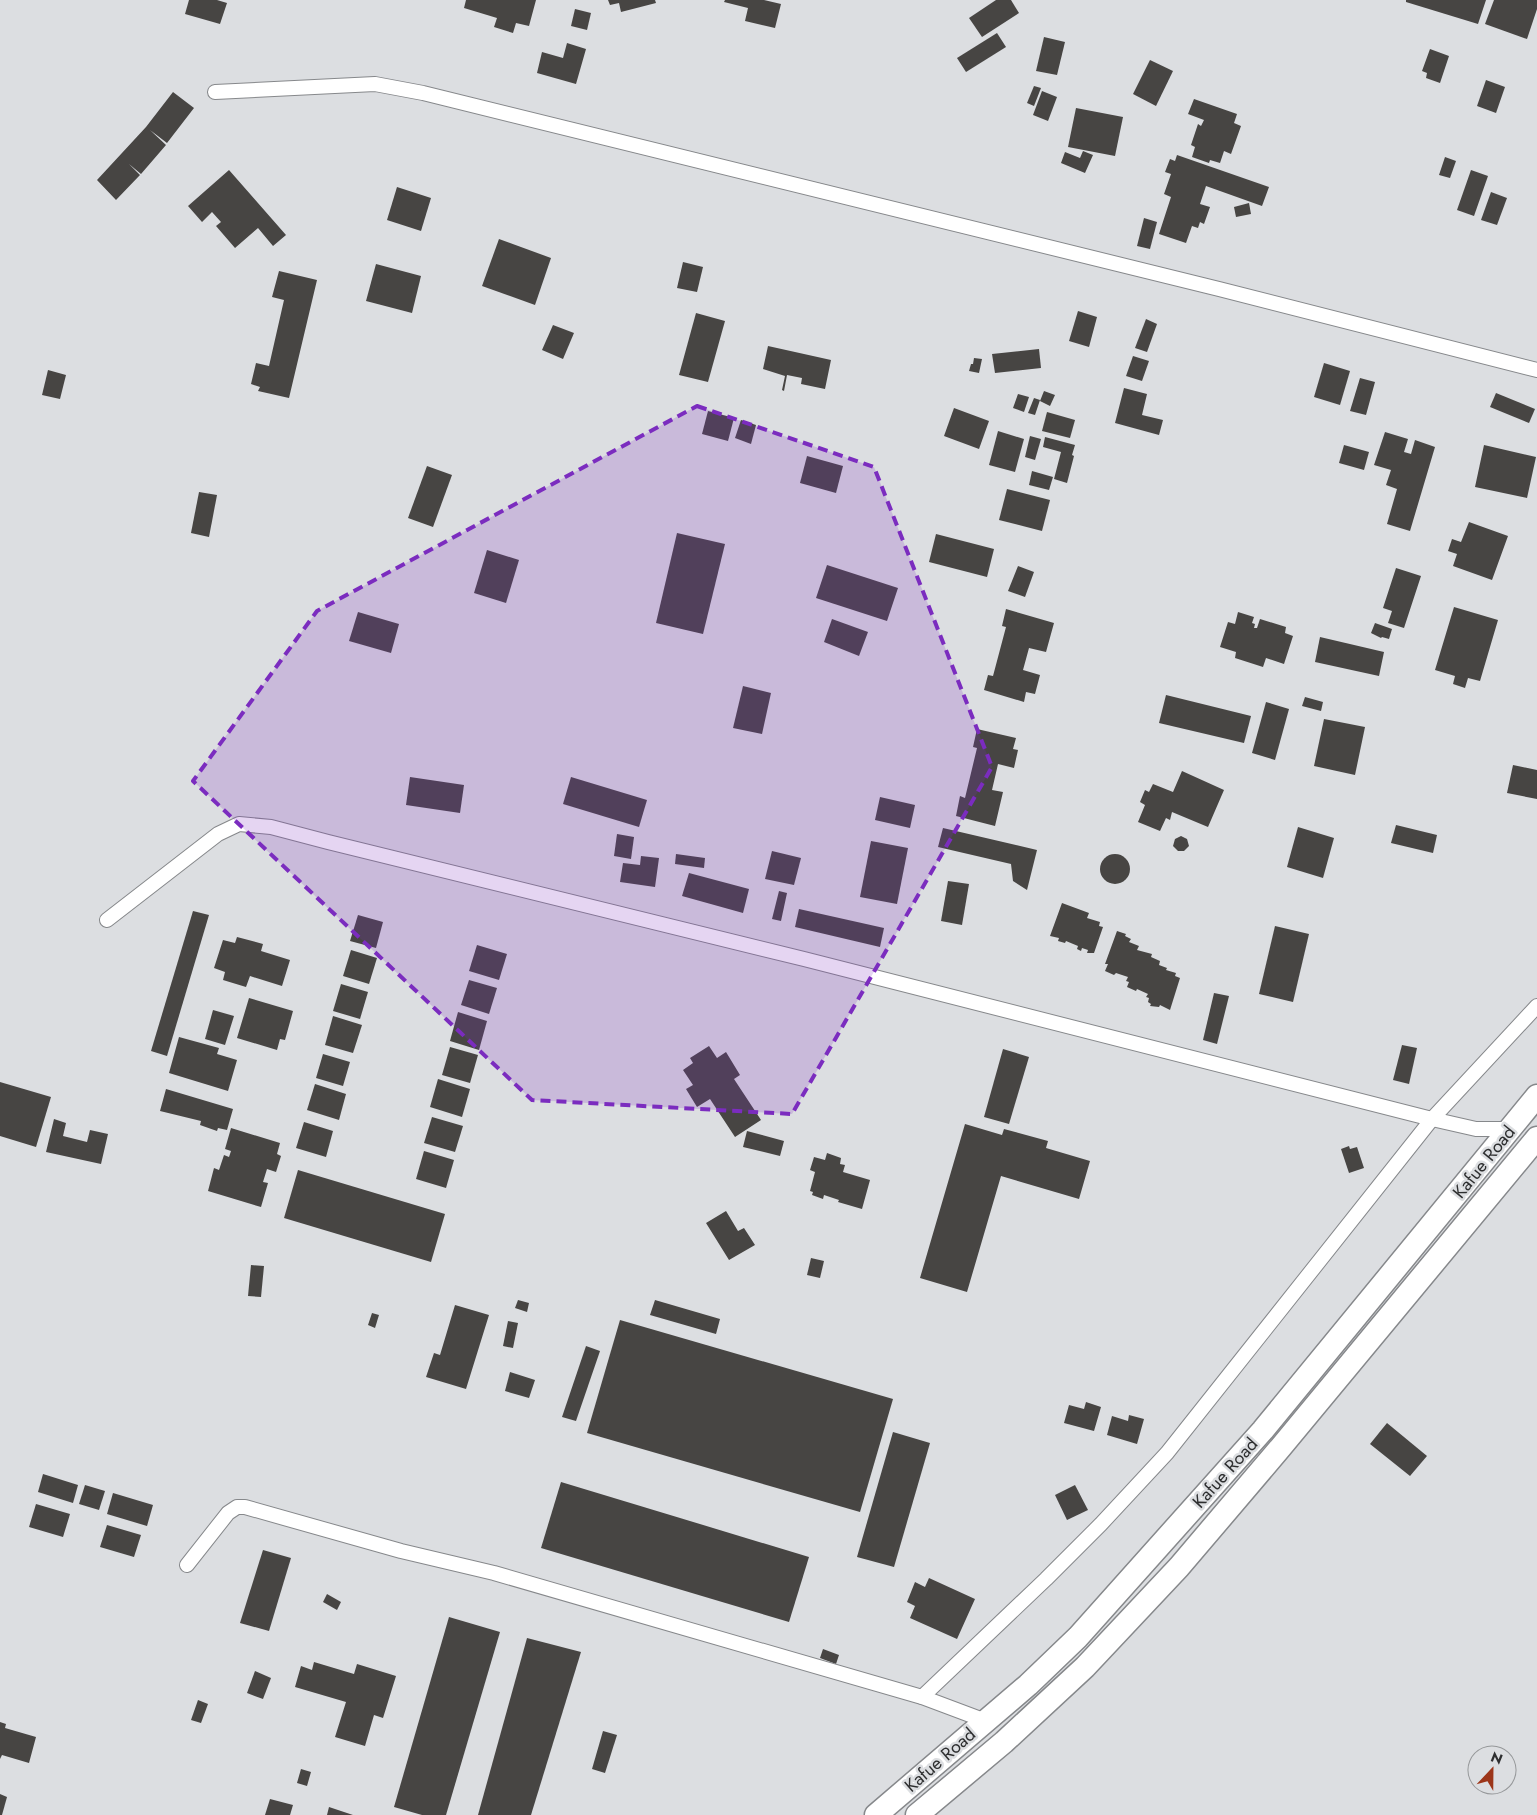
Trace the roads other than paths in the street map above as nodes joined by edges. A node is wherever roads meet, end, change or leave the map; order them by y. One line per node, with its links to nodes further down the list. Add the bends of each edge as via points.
1 (215, 92): 2 (street, via 375,84 423,93 1219,288)
2 (1537, 370)
3 (106, 920): 6 (street, via 218,834 239,824 271,827)
4 (1537, 1006): 6 (street)
5 (1537, 1096): 7 (main road, Kafue Road)
6 (1432, 1120): 7 (street, via 1476,1129); 10 (street, via 1167,1453 1046,1579)
7 (1511, 1128): 11 (main road, Kafue Road, via 1257,1438 1078,1637)
8 (1537, 1138): 13 (main road, Kafue Road, via 1179,1567 1085,1667 1004,1742)
9 (187, 1564): 10 (street, via 228,1513 244,1507 494,1574)
10 (922, 1697): 11 (street)
11 (986, 1721): 12 (main road, Kafue Road)
12 (876, 1815)
13 (917, 1815)

